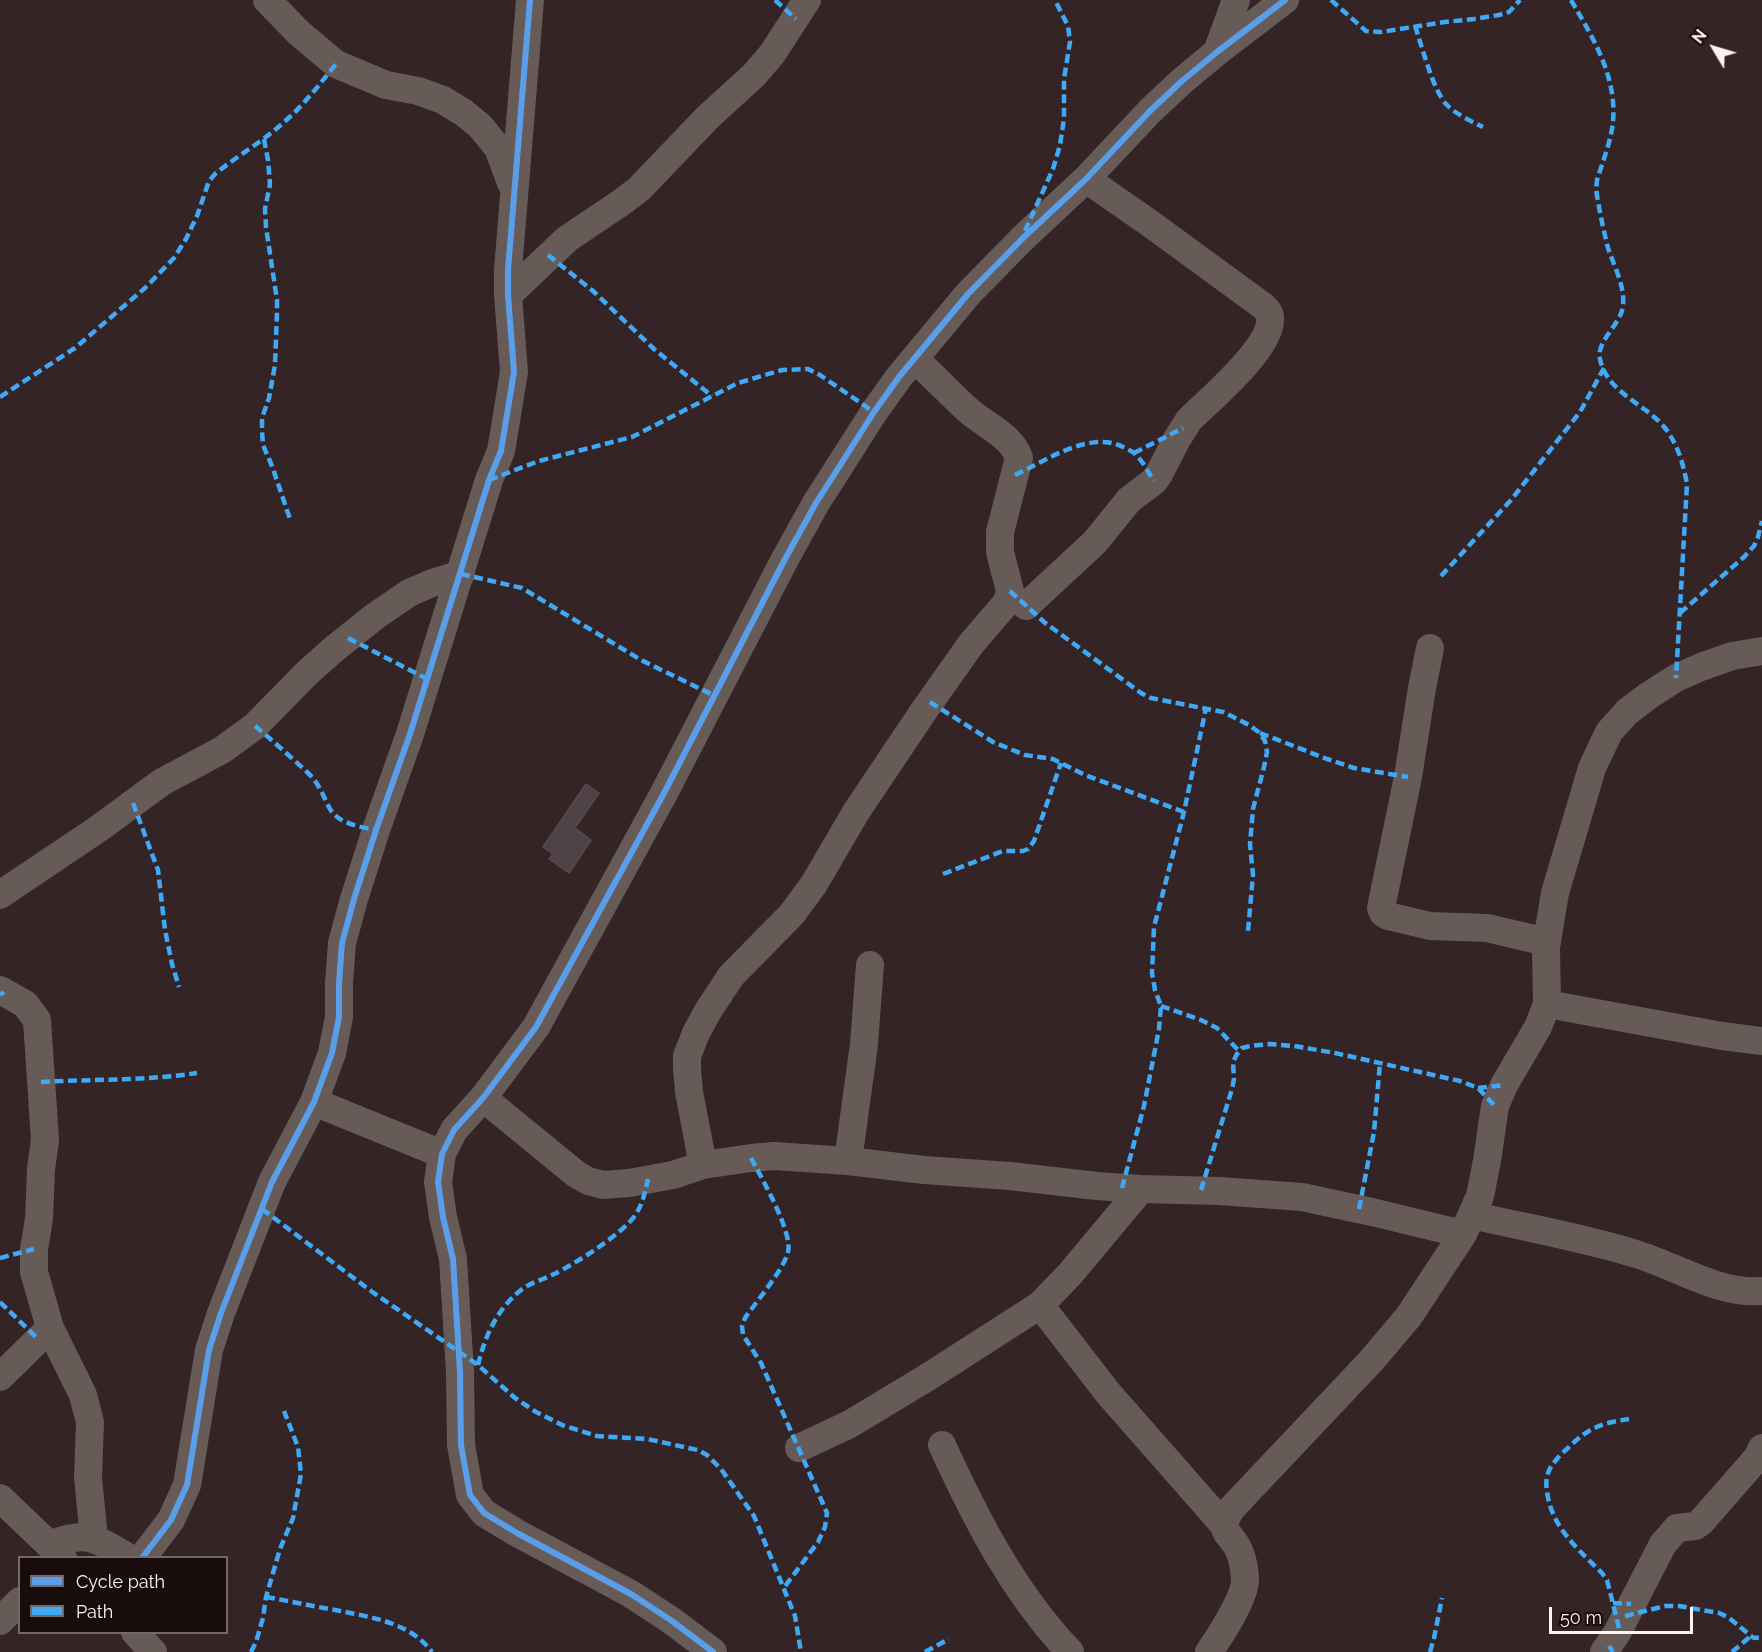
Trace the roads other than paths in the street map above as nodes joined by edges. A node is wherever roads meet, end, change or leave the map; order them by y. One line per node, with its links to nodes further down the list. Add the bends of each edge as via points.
1 (267, 0): 8 (street, via 298,33 336,64 386,85 443,100 464,113 498,148)
2 (530, 0): 8 (street)
3 (807, 0): 9 (street, via 754,75 639,189 567,238)
4 (1236, 0): 6 (street)
5 (1285, 0): 6 (street)
6 (1217, 51): 7 (street, via 1150,111)
7 (1086, 179): 10 (street, via 968,294); 12 (street, via 1263,306 1271,319 1258,349 1183,428 1154,481 1129,500 1095,542)
8 (513, 191): 9 (street)
9 (508, 295): 11 (street, via 514,372 509,409 501,452)
10 (914, 359): 21 (street, via 874,412 816,503 536,1027); 25 (street, via 1017,451 1019,458 1000,532 1000,552 1010,591 1007,602 950,673 856,812 814,884 792,914 731,976 696,1033 687,1056 689,1092)
11 (461, 574): 15 (street, via 409,594 374,617 334,649 255,726 222,750 162,782); 22 (street, via 354,899 342,943 339,1017 332,1053)
12 (1026, 606)
13 (1430, 648): 16 (street, via 1381,908 1388,916 1430,926 1487,928)
14 (1762, 651): 16 (street, via 1732,656 1676,678 1627,712 1609,732 1583,797 1555,893)
15 (0, 895)
16 (1547, 942): 19 (street)
17 (870, 965): 24 (street)
18 (0, 990): 30 (street, via 26,1004 37,1020 45,1140 33,1249 34,1272)
19 (1547, 1004): 20 (street); 27 (street, via 1495,1106 1480,1196)
20 (1762, 1041)
21 (483, 1098): 23 (street, via 454,1130); 25 (street, via 588,1181 603,1185 629,1183)
22 (314, 1102): 23 (street); 40 (street, via 272,1182 221,1313 209,1350 187,1485 171,1520)
23 (442, 1154): 45 (street, via 438,1182 453,1259 461,1445 470,1494 484,1513 631,1594)
24 (848, 1161): 25 (street, via 774,1156); 26 (street)
25 (703, 1165)
26 (1141, 1190): 27 (street, via 1302,1197 1372,1212); 29 (street)
27 (1467, 1224): 28 (street, via 1617,1248 1690,1276 1749,1293); 36 (street, via 1401,1325 1232,1508)
28 (1762, 1292)
29 (1040, 1305): 33 (street, via 850,1424); 36 (street, via 1108,1394)
30 (50, 1328): 31 (street); 37 (street, via 83,1395 90,1422 88,1477)
31 (0, 1377)
32 (942, 1445): 46 (street, via 1000,1558 1031,1607)
33 (799, 1448)
34 (1762, 1448): 48 (street, via 1701,1522 1677,1528 1663,1544)
35 (0, 1498): 38 (street)
36 (1223, 1524): 47 (street, via 1240,1551 1245,1581 1237,1605)
37 (94, 1539): 38 (street, via 74,1537); 39 (street)
38 (59, 1554)
39 (127, 1556)
40 (143, 1556)
41 (18, 1603): 42 (street)
42 (0, 1621)
43 (137, 1634): 44 (street)
44 (153, 1652)
45 (713, 1652)
46 (1070, 1652)
47 (1209, 1652)
48 (1604, 1652)

